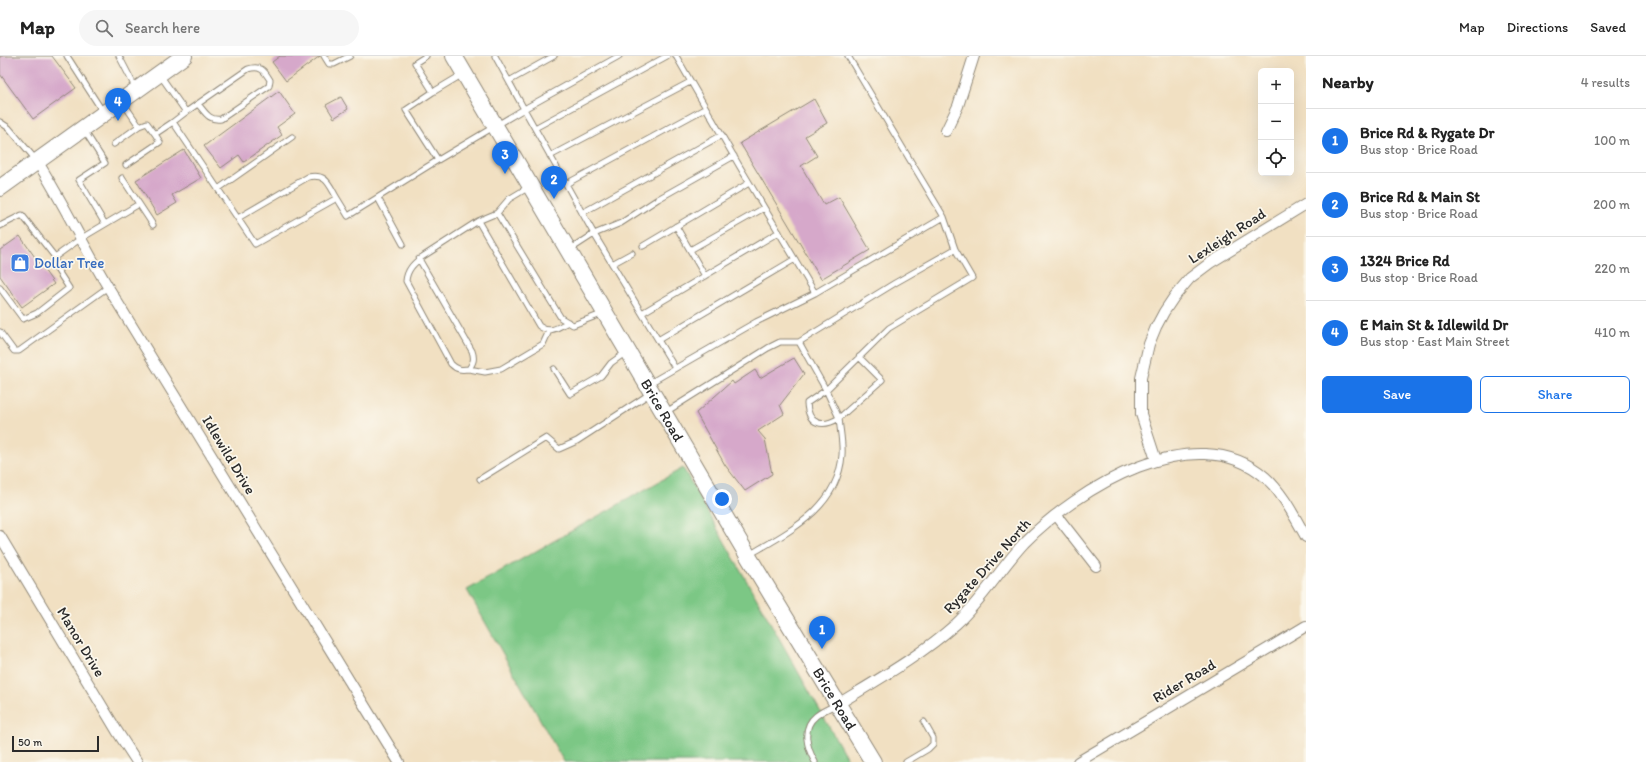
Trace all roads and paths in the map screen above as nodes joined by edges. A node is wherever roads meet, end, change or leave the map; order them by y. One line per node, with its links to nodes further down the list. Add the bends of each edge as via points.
1 (67, 56): 26 (lane)
2 (119, 56): 19 (lane)
3 (184, 56): 16 (main road)
4 (324, 56): 5 (lane, via 329,64)
5 (350, 56)
6 (426, 56): 20 (lane, via 416,63)
7 (454, 56): 15 (main road, Brice Road)
8 (495, 56): 17 (lane)
9 (554, 56): 17 (lane)
10 (619, 56): 24 (lane)
11 (667, 56): 32 (lane)
12 (676, 56): 18 (lane)
13 (848, 56): 56 (lane)
14 (974, 56): 33 (street, via 958,106)
15 (464, 73): 20 (lane); 30 (main road, Brice Road)
16 (160, 74): 19 (main road); 25 (lane)
17 (509, 81): 24 (lane)
18 (690, 82): 23 (lane); 38 (lane)
19 (137, 90): 21 (main road)
20 (433, 92): 40 (lane, via 406,110)
21 (122, 101): 26 (main road); 29 (lane)
22 (198, 104): 22 (lane, via 248,69 261,69 270,80 269,86 220,120 208,117); 25 (lane)
23 (706, 108): 35 (lane); 45 (lane)
24 (524, 109): 30 (lane); 32 (lane)
25 (186, 112): 28 (lane)
26 (104, 114): 31 (main road)
27 (1, 121): 41 (lane)
28 (173, 122): 34 (lane); 48 (lane)
29 (140, 126): 34 (lane, via 147,123); 37 (lane)
30 (495, 127): 40 (lane); 46 (main road, Brice Road)
31 (83, 128): 41 (main road); 59 (lane, via 105,163 80,180)
32 (535, 128): 38 (lane)
33 (946, 131)
34 (155, 134): 42 (lane, via 160,142)
35 (722, 135): 39 (lane); 55 (lane)
36 (292, 137): 48 (lane)
37 (114, 144)
38 (550, 156): 45 (lane)
39 (734, 156): 44 (lane); 64 (lane, via 621,223)
40 (438, 160): 50 (lane)
41 (37, 161): 47 (main road); 65 (street, Idlewild Drive)
42 (126, 165)
43 (122, 178): 51 (lane)
44 (749, 182): 53 (lane); 62 (lane)
45 (566, 184): 55 (lane)
46 (530, 187): 54 (lane, via 509,199); 69 (main road, Brice Road)
47 (0, 188)
48 (218, 189): 57 (lane)
49 (337, 198): 50 (lane, via 348,216); 57 (lane, via 326,180 316,175 308,177); 57 (lane, via 255,244)
50 (378, 198): 66 (lane)
51 (139, 204): 59 (lane); 60 (lane)
52 (1306, 204): 96 (street, Lexleigh Road, via 1190,278 1164,312 1149,344 1141,378 1141,414)
53 (764, 208): 63 (lane); 70 (lane)
54 (497, 213): 58 (lane); 82 (lane, via 561,318)
55 (582, 213): 64 (lane)
56 (944, 217): 68 (lane); 79 (lane)
57 (238, 218)
58 (478, 221): 73 (lane); 83 (lane, via 539,326)
59 (105, 224): 65 (lane)
60 (153, 225)
61 (0, 226): 72 (lane, via 22,215)
62 (676, 226): 67 (lane); 70 (lane)
63 (779, 232): 74 (lane); 76 (lane)
64 (594, 234): 69 (lane); 75 (lane)
65 (80, 239): 72 (lane); 77 (street, Idlewild Drive)
66 (403, 244)
67 (643, 246)
68 (955, 249): 86 (lane); 88 (lane, via 972,278 889,328)
69 (568, 250): 80 (main road, Brice Road)
70 (690, 250): 76 (lane)
71 (632, 253): 75 (lane)
72 (55, 257): 78 (lane, via 56,268 69,288 37,313 24,320)
73 (420, 259): 90 (lane, via 472,351 473,363); 90 (lane, via 407,272 406,281 451,364 461,370)
74 (795, 259): 79 (lane); 85 (lane)
75 (612, 264): 81 (lane)
76 (704, 276): 81 (lane)
77 (108, 287): 84 (lane, via 19,351 14,351); 107 (street, Idlewild Drive)
78 (0, 288)
79 (815, 293): 89 (lane, via 756,322)
80 (605, 313): 82 (lane, via 572,325); 87 (main road, Brice Road)
81 (642, 313): 85 (lane)
82 (568, 322): 83 (lane)
83 (549, 331): 90 (lane, via 543,344 501,369 485,372)
84 (0, 332)
85 (658, 340): 89 (lane)
86 (799, 342): 93 (lane); 94 (lane, via 780,342 768,348)
87 (628, 352): 91 (lane, via 610,363 601,376 570,394); 92 (main road, Brice Road)
88 (859, 357): 93 (lane); 95 (lane, via 882,380)
89 (675, 368): 92 (lane)
90 (469, 369)
91 (554, 369)
92 (650, 389): 94 (main road, Brice Road); 97 (lane, via 577,441 559,449 546,438)
93 (826, 390): 95 (lane); 95 (lane, via 807,403 807,411 813,420 820,424 829,424)
94 (664, 413): 101 (main road, Brice Road)
95 (839, 418): 101 (lane, via 842,454 837,481 825,501 810,516)
96 (1156, 460): 98 (street, Rygate Drive North, via 1108,479 1080,496); 100 (street, Rygate Drive North, via 1195,453 1214,454 1234,458 1250,466 1276,489)
97 (480, 479)
98 (1056, 516): 102 (street); 104 (street, Rygate Drive North, via 1025,542 957,623 899,668)
99 (0, 536): 106 (street, Manor Drive)
100 (1306, 537)
101 (748, 556): 104 (main road, Brice Road)
102 (1096, 566)
103 (1306, 626): 111 (street, Rider Road)
104 (838, 704): 108 (lane, via 817,715 806,733 807,746); 109 (main road, Brice Road)
105 (924, 722): 110 (lane, via 933,738 933,744)
106 (137, 762)
107 (399, 762)
108 (815, 762)
109 (873, 762)
110 (906, 762)
111 (1078, 762)

